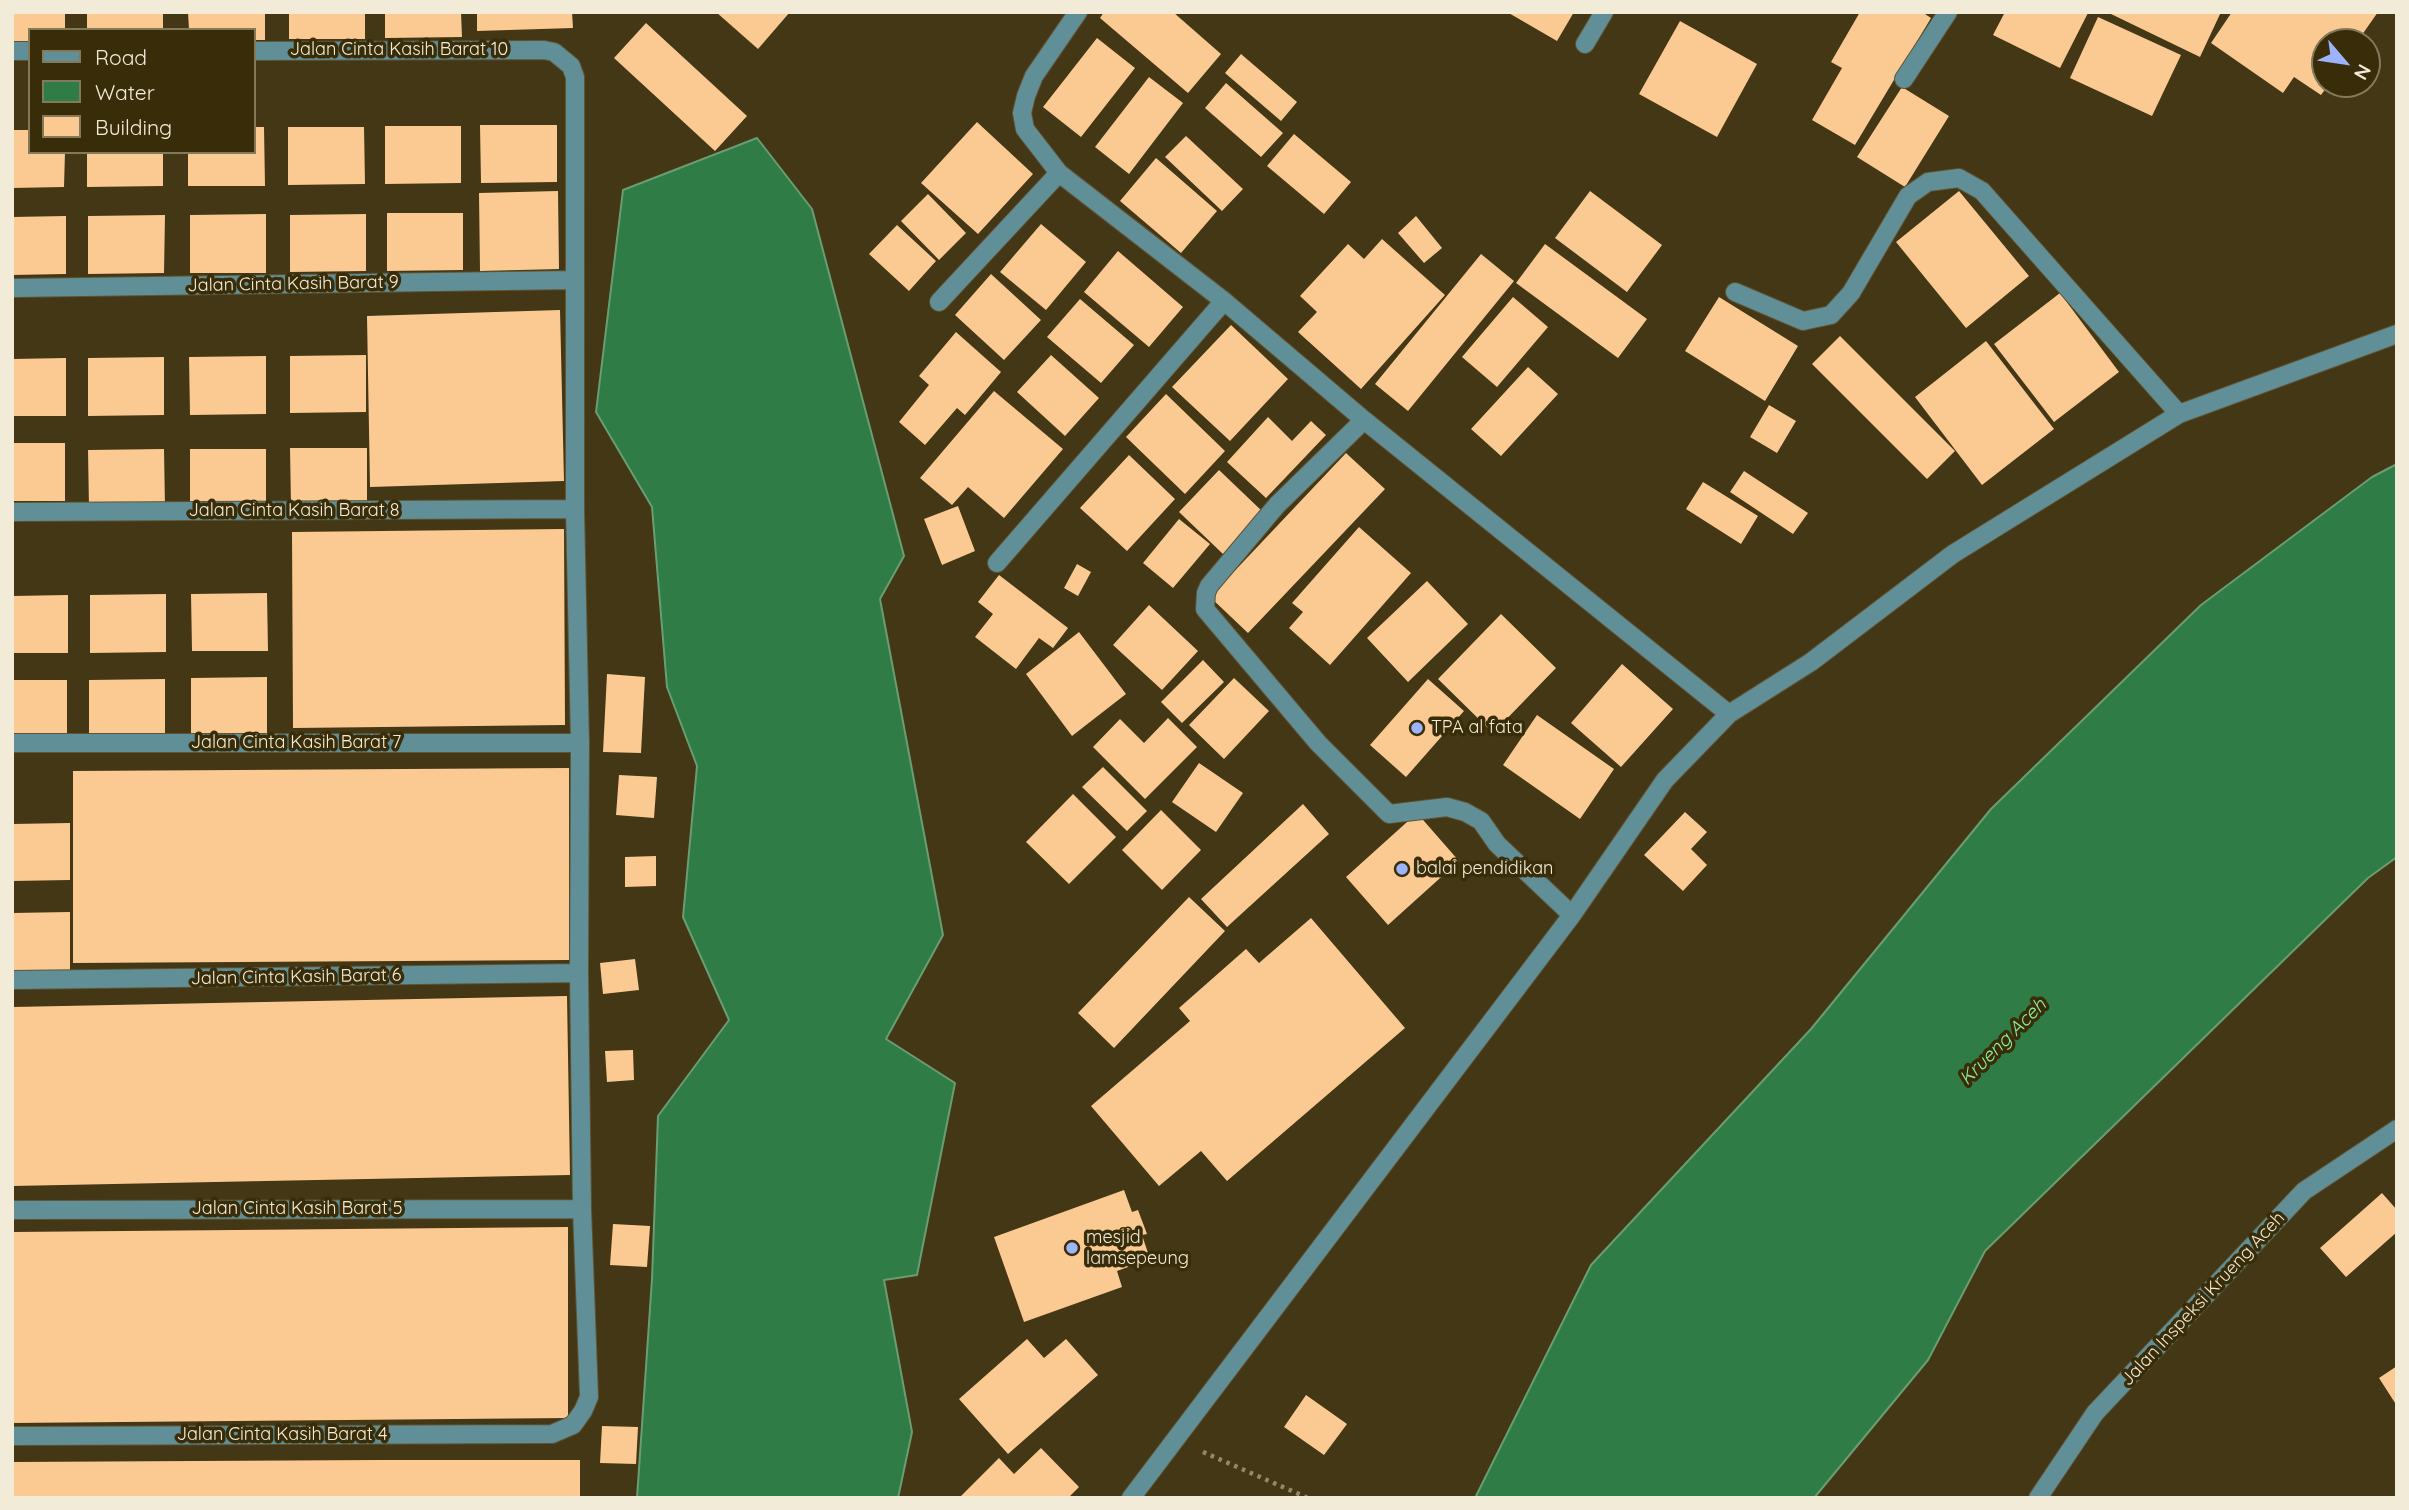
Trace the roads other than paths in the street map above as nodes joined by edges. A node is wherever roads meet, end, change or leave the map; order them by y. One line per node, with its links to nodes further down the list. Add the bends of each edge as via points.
1 (1078, 12): 7 (street, via 1034,76 1022,113 1025,129)
2 (1604, 12): 4 (street)
3 (1948, 12): 6 (street)
4 (1585, 44)
5 (256, 51): 8 (street, Jalan Cinta Kasih Barat 10, via 554,52 571,66 575,77)
6 (1904, 79)
7 (1059, 173): 11 (street); 12 (street)
8 (575, 280): 9 (street, Jalan Cinta Kasih Barat 9); 16 (street)
9 (12, 288)
10 (1735, 292): 14 (street, via 1803,321 1831,315 1851,293 1908,196 1928,182 1959,178 1982,191)
11 (1224, 301): 15 (street); 18 (street)
12 (939, 302)
13 (2397, 334): 14 (street)
14 (2179, 414): 19 (street, via 1952,554 1811,662)
15 (1364, 420): 19 (street); 22 (street, via 1277,505 1209,586 1205,608 1318,743 1389,814 1447,807 1465,812 1481,821 1497,844)
16 (575, 509): 17 (street, Jalan Cinta Kasih Barat 8); 21 (street)
17 (12, 512)
18 (997, 563)
19 (1729, 714): 22 (street, via 1665,780)
20 (12, 743): 21 (street, Jalan Cinta Kasih Barat 7)
21 (580, 743): 23 (street)
22 (1572, 915): 29 (street)
23 (579, 973): 24 (street, Jalan Cinta Kasih Barat 6); 26 (street)
24 (12, 980)
25 (2397, 1129): 30 (street, Jalan Inspeksi Krueng Aceh, via 2304,1191 2095,1413)
26 (582, 1209): 27 (street, Jalan Cinta Kasih Barat 5); 28 (street, Jalan Cinta Kasih Barat 4, via 589,1397 573,1425 552,1434)
27 (12, 1210)
28 (12, 1436)
29 (1131, 1498)
30 (2038, 1498)

